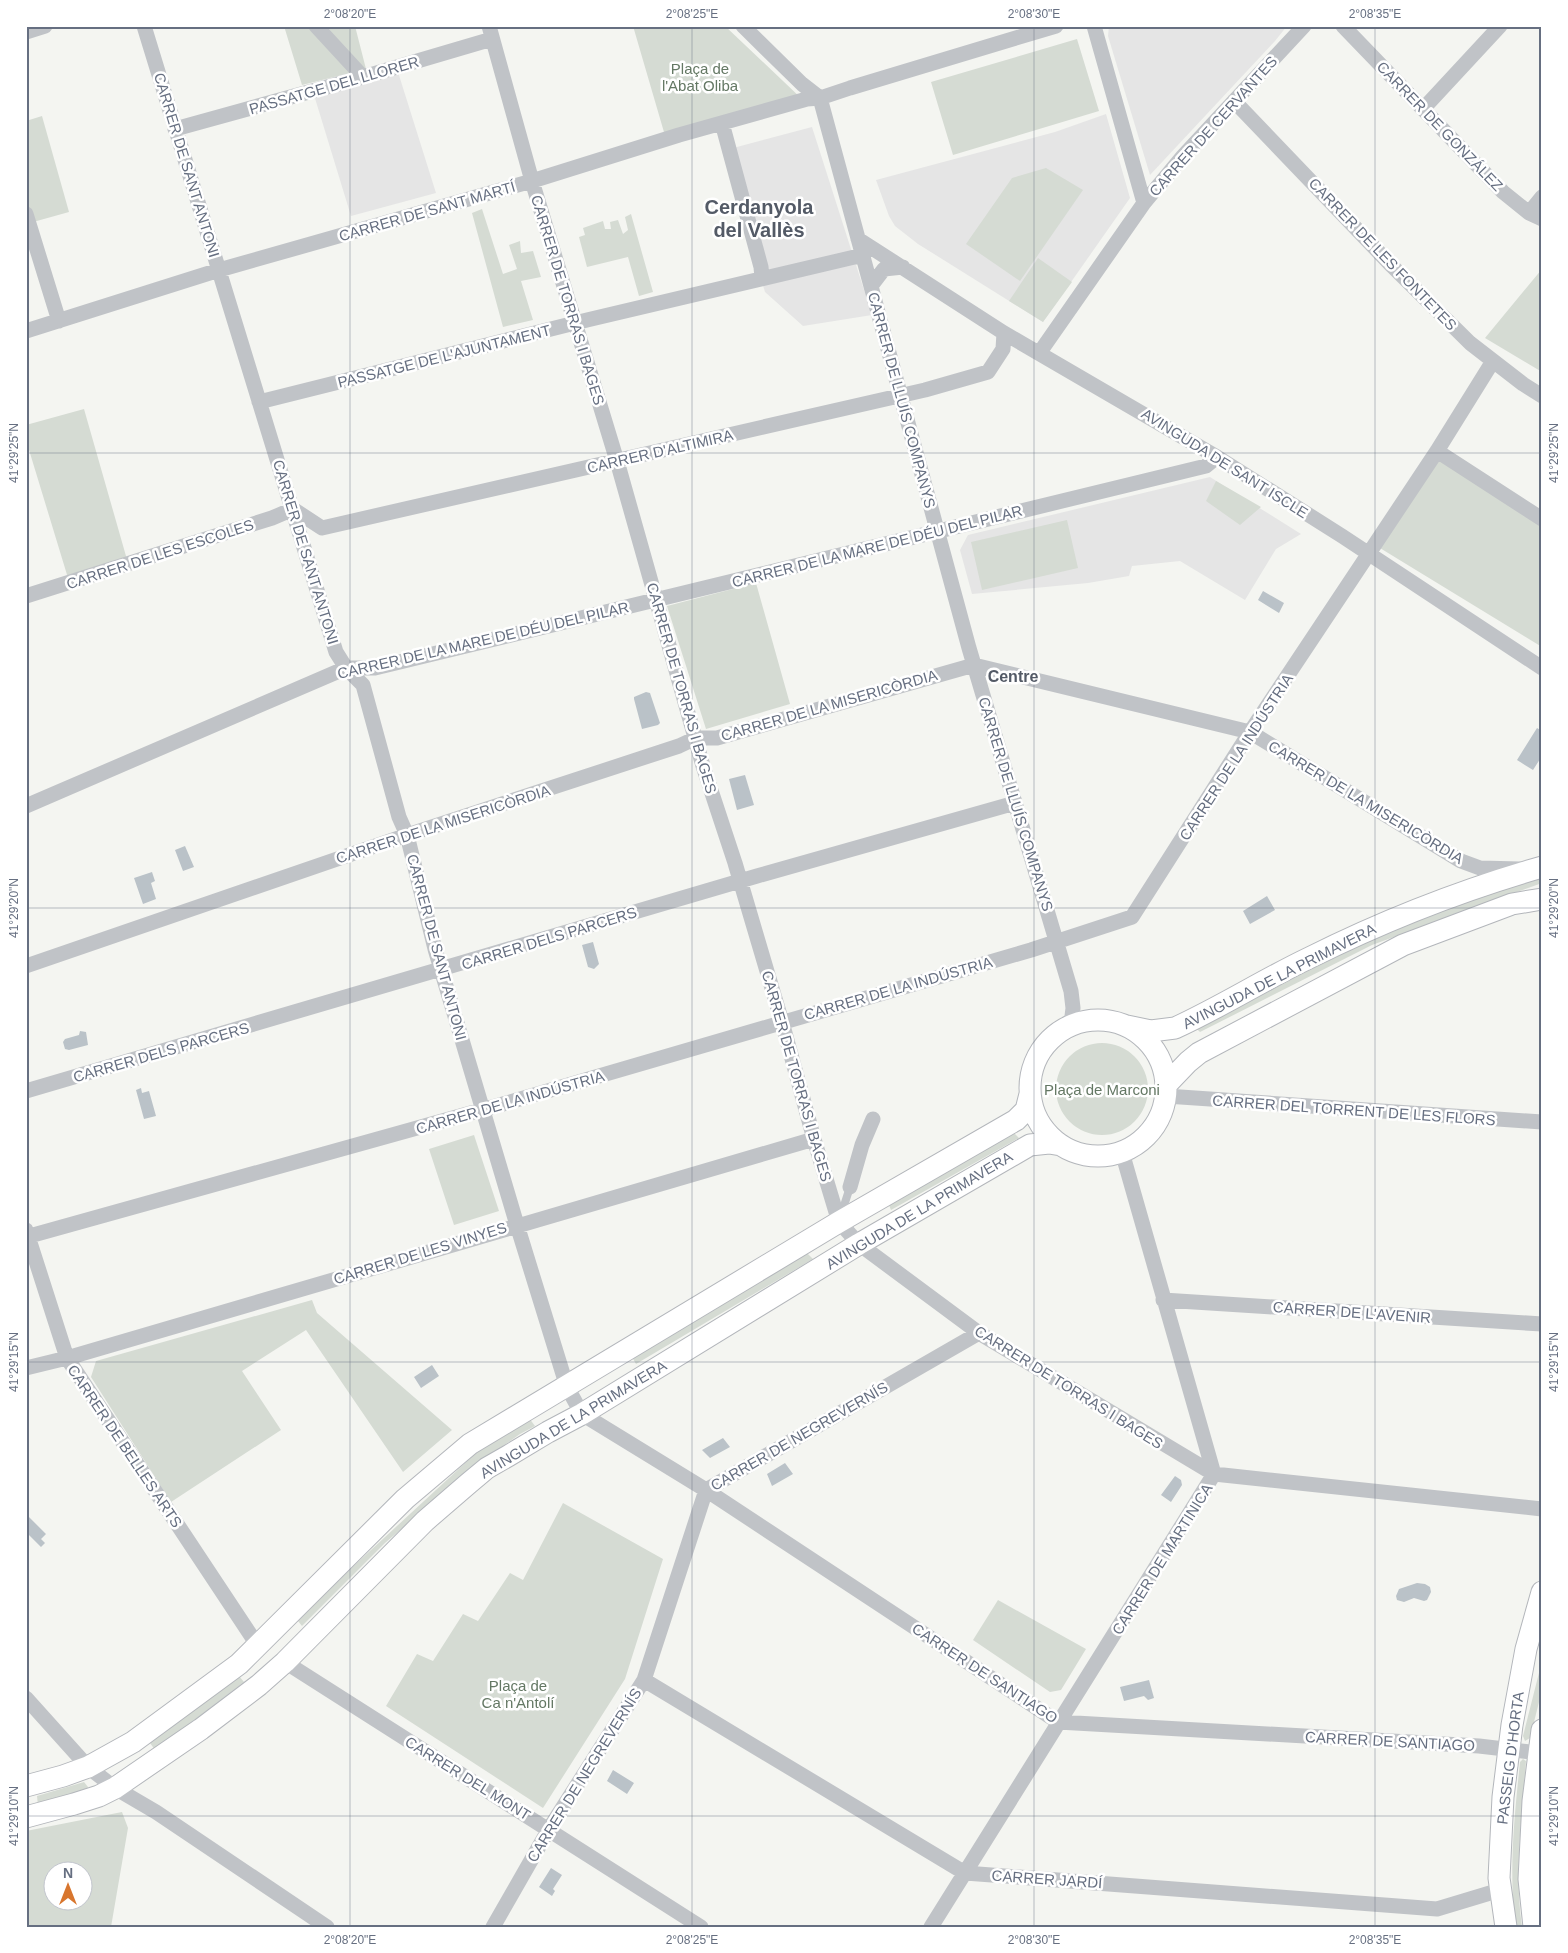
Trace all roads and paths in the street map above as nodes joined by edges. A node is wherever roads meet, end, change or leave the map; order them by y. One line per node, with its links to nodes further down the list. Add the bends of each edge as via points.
1 (45, 26): 10 (street)
2 (144, 26): 17 (street, CARRER DE SANT ANTONI)
3 (316, 26): 12 (street)
4 (743, 26): 13 (street)
5 (1056, 26): 13 (street, CARRER DE SANT MARTÍ)
6 (1094, 26): 20 (street)
7 (1304, 26): 14 (street, CARRER DE CERVANTES)
8 (1344, 26): 15 (street, CARRER DE GONZÁLEZ)
9 (1500, 26): 15 (street)
10 (26, 32)
11 (491, 33): 12 (street, PASSATGE DEL LLORER); 18 (street, CARRER DE TORRAS I BAGES)
12 (363, 78): 17 (street, PASSATGE DEL LLORER)
13 (814, 99): 16 (street, CARRER DE SANT MARTÍ); 23 (street, CARRER DE LLUÍS COMPANYS, via 826,121)
14 (1234, 101): 20 (street, CARRER DE CERVANTES); 34 (street, CARRER DE LES FONTETES, via 1392,266 1470,343)
15 (1423, 110): 22 (street, CARRER DE GONZÁLEZ, via 1503,192)
16 (722, 123): 18 (street, CARRER DE SANT MARTÍ); 27 (street, via 743,193)
17 (175, 129): 26 (street, CARRER DE SANT ANTONI)
18 (532, 181): 26 (street, CARRER DE SANT MARTÍ); 30 (street, CARRER DE TORRAS I BAGES)
19 (1542, 197): 22 (street)
20 (1144, 203): 33 (street, CARRER DE CERVANTES)
21 (26, 214): 29 (street)
22 (1536, 216)
23 (858, 239): 24 (street, CARRER DE LLUÍS COMPANYS); 25 (street, AVINGUDA DE SANT ISCLE)
24 (863, 255): 27 (street, PASSATGE DE L'AJUNTAMENT); 28 (street, CARRER DE LLUÍS COMPANYS)
25 (903, 268): 28 (street, via 884,269); 32 (street, AVINGUDA DE SANT ISCLE)
26 (219, 270): 29 (street, CARRER DE SANT MARTÍ); 37 (street, CARRER DE SANT ANTONI)
27 (762, 278): 30 (street, PASSATGE DE L'AJUNTAMENT)
28 (871, 286): 35 (street, CARRER DE LLUÍS COMPANYS)
29 (59, 322): 31 (street, CARRER DE SANT MARTÍ)
30 (575, 323): 37 (street, PASSATGE DE L'AJUNTAMENT); 40 (street, CARRER DE TORRAS I BAGES)
31 (26, 330)
32 (1004, 333): 33 (street, AVINGUDA DE SANT ISCLE); 35 (street, CARRER D'ALTIMIRA, via 1003,349 988,372)
33 (1040, 352): 39 (street, AVINGUDA DE SANT ISCLE)
34 (1494, 361): 36 (street, CARRER DE LES FONTETES); 38 (street, CARRER DE LA INDÚSTRIA)
35 (901, 396): 40 (street, CARRER D'ALTIMIRA); 43 (street, CARRER DE LLUÍS COMPANYS)
36 (1542, 396)
37 (259, 402): 41 (street, CARRER DE SANT ANTONI)
38 (1437, 451): 42 (street); 44 (street, CARRER DE LA INDÚSTRIA)
39 (1217, 457): 43 (street, CARRER DE LA MARE DE DÉU DEL PILAR, via 1206,466); 44 (street, AVINGUDA DE SANT ISCLE)
40 (617, 461): 41 (street, CARRER D'ALTIMIRA, via 322,528); 46 (street, CARRER DE TORRAS I BAGES)
41 (293, 509): 45 (street, CARRER DE LES ESCOLES); 48 (street, CARRER DE SANT ANTONI, via 336,652)
42 (1542, 519)
43 (937, 532): 46 (street, CARRER DE LA MARE DE DÉU DEL PILAR); 47 (street, CARRER DE LLUÍS COMPANYS)
44 (1369, 553): 49 (street, AVINGUDA DE SANT ISCLE); 50 (street, CARRER DE LA INDÚSTRIA)
45 (26, 596)
46 (656, 601): 48 (street, CARRER DE LA MARE DE DÉU DEL PILAR, via 375,668); 51 (street, CARRER DE TORRAS I BAGES)
47 (974, 665): 50 (street, CARRER DE LA MISERICÒRDIA); 51 (street, CARRER DE LA MISERICÒRDIA, via 718,738); 52 (street, CARRER DE LLUÍS COMPANYS)
48 (346, 668): 53 (street, CARRER DE LA MARE DE DÉU DEL PILAR); 54 (street, CARRER DE SANT ANTONI, via 363,685 399,817)
49 (1542, 668)
50 (1250, 732): 55 (street, CARRER DE LA MISERICÒRDIA, via 1460,861 1480,868); 58 (street, CARRER DE LA INDÚSTRIA, via 1132,917)
51 (696, 738): 54 (street, CARRER DE LA MISERICÒRDIA); 56 (street, CARRER DE TORRAS I BAGES)
52 (1015, 803): 56 (street, CARRER DELS PARCERS); 58 (street, CARRER DE LLUÍS COMPANYS)
53 (26, 806)
54 (407, 835): 59 (street, CARRER DE LA MISERICÒRDIA); 60 (street, CARRER DE SANT ANTONI)
55 (1538, 868): 63 (street, AVINGUDA DE LA PRIMAVERA, via 1392,920 1308,958 1175,1028 1151,1031)
56 (740, 880): 60 (street, CARRER DELS PARCERS); 61 (street, CARRER DE TORRAS I BAGES)
57 (1542, 899): 65 (street, AVINGUDA DE LA PRIMAVERA, via 1512,904 1403,945 1199,1053)
58 (1057, 941): 61 (street, CARRER DE LA INDÚSTRIA); 62 (street, CARRER DE LLUÍS COMPANYS, via 1071,991)
59 (26, 966)
60 (442, 970): 64 (street, CARRER DELS PARCERS); 67 (street, CARRER DE SANT ANTONI)
61 (782, 1022): 67 (street, CARRER DE LA INDÚSTRIA); 70 (street, CARRER DE TORRAS I BAGES)
62 (1071, 1025): 63 (street, via 1089,1020 1108,1020); 66 (street, via 1053,1036 1039,1053 1031,1073)
63 (1127, 1026): 65 (street, via 1145,1038 1158,1054 1166,1074)
64 (26, 1091)
65 (1166, 1091): 69 (street, CARRER DEL TORRENT DE LES FLORS); 72 (street, via 1162,1114 1152,1130)
66 (1030, 1094): 71 (street, via 1038,1120); 74 (street, AVINGUDA DE LA PRIMAVERA, via 1026,1110 1016,1120)
67 (484, 1110): 75 (street, CARRER DE SANT ANTONI); 76 (street, CARRER DE LA INDÚSTRIA)
68 (873, 1119): 73 (street)
69 (1542, 1122)
70 (814, 1139): 74 (street, CARRER DE TORRAS I BAGES); 75 (street, CARRER DE LES VINYES)
71 (1061, 1145): 72 (street, via 1080,1154 1101,1156); 77 (street, AVINGUDA DE LA PRIMAVERA, via 1049,1142 1030,1145)
72 (1122, 1152): 78 (street, CARRER DE MARTINICA)
73 (850, 1187): 74 (lane)
74 (839, 1222): 77 (street, CARRER DE TORRAS I BAGES); 83 (street, AVINGUDA DE LA PRIMAVERA)
75 (517, 1225): 81 (street, CARRER DE LES VINYES); 83 (street, CARRER DE SANT ANTONI)
76 (27, 1234): 81 (street, CARRER DE BELLES ARTS)
77 (859, 1244): 80 (street, CARRER DE TORRAS I BAGES); 84 (street, AVINGUDA DE LA PRIMAVERA)
78 (1163, 1300): 79 (street, CARRER DE L'AVENIR); 85 (street, CARRER DE MARTINICA)
79 (1542, 1324)
80 (979, 1333): 85 (street, CARRER DE TORRAS I BAGES); 86 (street, CARRER DE NEGREVERNÍS)
81 (67, 1358): 82 (street, CARRER DE LES VINYES); 89 (street, CARRER DE BELLES ARTS)
82 (26, 1368)
83 (567, 1387): 84 (street, CARRER DE SANT ANTONI); 89 (street, AVINGUDA DE LA PRIMAVERA, via 470,1444 450,1460 405,1499)
84 (582, 1414): 86 (street, CARRER DE SANTIAGO); 90 (street, AVINGUDA DE LA PRIMAVERA, via 487,1468 469,1483 425,1521)
85 (1214, 1474): 87 (street, CARRER DE TORRAS I BAGES); 93 (street, CARRER DE MARTINICA)
86 (706, 1490): 91 (street, CARRER DE NEGREVERNÍS); 93 (street, CARRER DE SANTIAGO)
87 (1542, 1508)
88 (1542, 1592): 95 (street, PASSEIG D'HORTA, via 1526,1649)
89 (258, 1646): 97 (street, AVINGUDA DE LA PRIMAVERA, via 239,1664 133,1742)
90 (285, 1662): 99 (street, AVINGUDA DE LA PRIMAVERA, via 201,1729); 101 (street, CARRER DEL MONT)
91 (644, 1680): 101 (street, CARRER DE NEGREVERNÍS); 102 (street, CARRER JARDÍ)
92 (26, 1698): 97 (street)
93 (1058, 1722): 95 (street, CARRER DE SANTIAGO); 102 (street, CARRER DE MARTINICA)
94 (1542, 1730): 96 (street, PASSEIG D'HORTA)
95 (1509, 1750): 96 (street, CARRER DE SANTIAGO); 103 (street, PASSEIG D'HORTA, via 1503,1797)
96 (1539, 1753): 109 (street, PASSEIG D'HORTA, via 1529,1879)
97 (88, 1767): 98 (street, AVINGUDA DE LA PRIMAVERA); 99 (street)
98 (26, 1786)
99 (115, 1788): 100 (street, AVINGUDA DE LA PRIMAVERA, via 99,1796); 104 (street)
100 (26, 1817)
101 (549, 1829): 105 (street, CARRER DE NEGREVERNÍS); 106 (street, CARRER DEL MONT)
102 (965, 1873): 103 (street, CARRER JARDÍ, via 1437,1909); 107 (street, CARRER DE MARTINICA)
103 (1500, 1890): 108 (street, PASSEIG D'HORTA)
104 (327, 1927)
105 (492, 1927)
106 (701, 1927)
107 (931, 1927)
108 (1506, 1927)
109 (1534, 1927)

